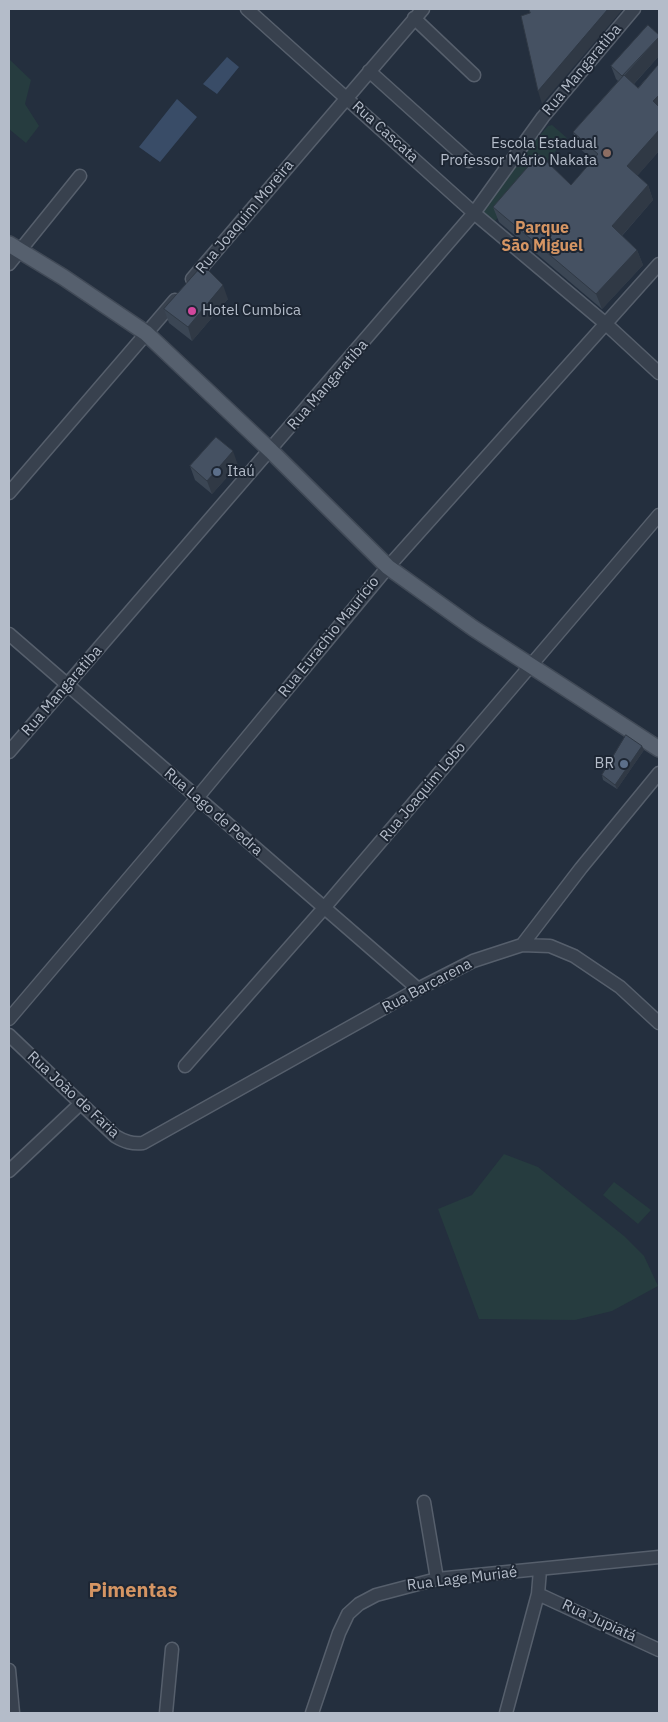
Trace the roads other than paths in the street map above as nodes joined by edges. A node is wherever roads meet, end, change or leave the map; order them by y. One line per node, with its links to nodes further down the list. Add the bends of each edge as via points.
1 (247, 9): 6 (street, Rua Cascata)
2 (634, 9): 9 (street, Rua Mangaratiba, via 542,117)
3 (419, 14): 4 (street, Rua Joaquim Moreira); 5 (street)
4 (369, 71): 6 (street, Rua Joaquim Moreira); 7 (street)
5 (474, 75)
6 (346, 97): 9 (street, Rua Cascata); 14 (street, Rua Joaquim Moreira)
7 (469, 161)
8 (80, 176): 10 (street)
9 (474, 213): 13 (street, Rua Cascata); 16 (street, Rua Mangaratiba)
10 (15, 247): 11 (street); 14 (main road)
11 (9, 264)
12 (659, 264): 13 (street, Rua Eurachio Maurício)
13 (606, 324): 15 (street, Rua Cascata); 19 (street, Rua Eurachio Maurício)
14 (146, 333): 16 (main road); 17 (street, Rua Joaquim Moreira)
15 (659, 373)
16 (271, 451): 19 (main road); 22 (street, Rua Mangaratiba)
17 (9, 493)
18 (659, 515): 21 (street, Rua Joaquim Lobo)
19 (388, 566): 21 (main road, via 425,595); 26 (street, Rua Eurachio Maurício)
20 (9, 634): 22 (street, Rua Lago de Pedra)
21 (531, 664): 23 (main road); 27 (street, Rua Joaquim Lobo)
22 (67, 686): 24 (street, Rua Mangaratiba); 26 (street, Rua Lago de Pedra)
23 (659, 749)
24 (9, 752)
25 (659, 773): 28 (street)
26 (197, 798): 27 (street, Rua Lago de Pedra); 30 (street, Rua Eurachio Maurício)
27 (324, 908): 29 (street, Rua Lago de Pedra); 33 (street, Rua Joaquim Lobo)
28 (522, 945): 29 (street, Rua Barcarena, via 473,961); 31 (street, via 550,946 574,956 620,987)
29 (418, 989): 35 (street, Rua Barcarena)
30 (9, 1018)
31 (659, 1023)
32 (9, 1035): 34 (street, Rua João de Faria)
33 (185, 1066)
34 (80, 1104): 35 (street, Rua João de Faria, via 121,1140); 36 (street)
35 (143, 1143)
36 (9, 1171)
37 (424, 1502): 40 (street)
38 (659, 1557): 39 (street, Rua Lage Muriaé)
39 (540, 1570): 40 (street, Rua Lage Muriaé); 41 (street)
40 (437, 1579): 47 (street, Rua Lage Muriaé, via 376,1595 348,1614)
41 (538, 1594): 43 (street, Rua Jupiatá); 48 (street)
42 (172, 1649): 46 (street)
43 (659, 1650)
44 (9, 1670): 45 (street)
45 (13, 1713)
46 (166, 1713)
47 (312, 1713)
48 (506, 1713)

